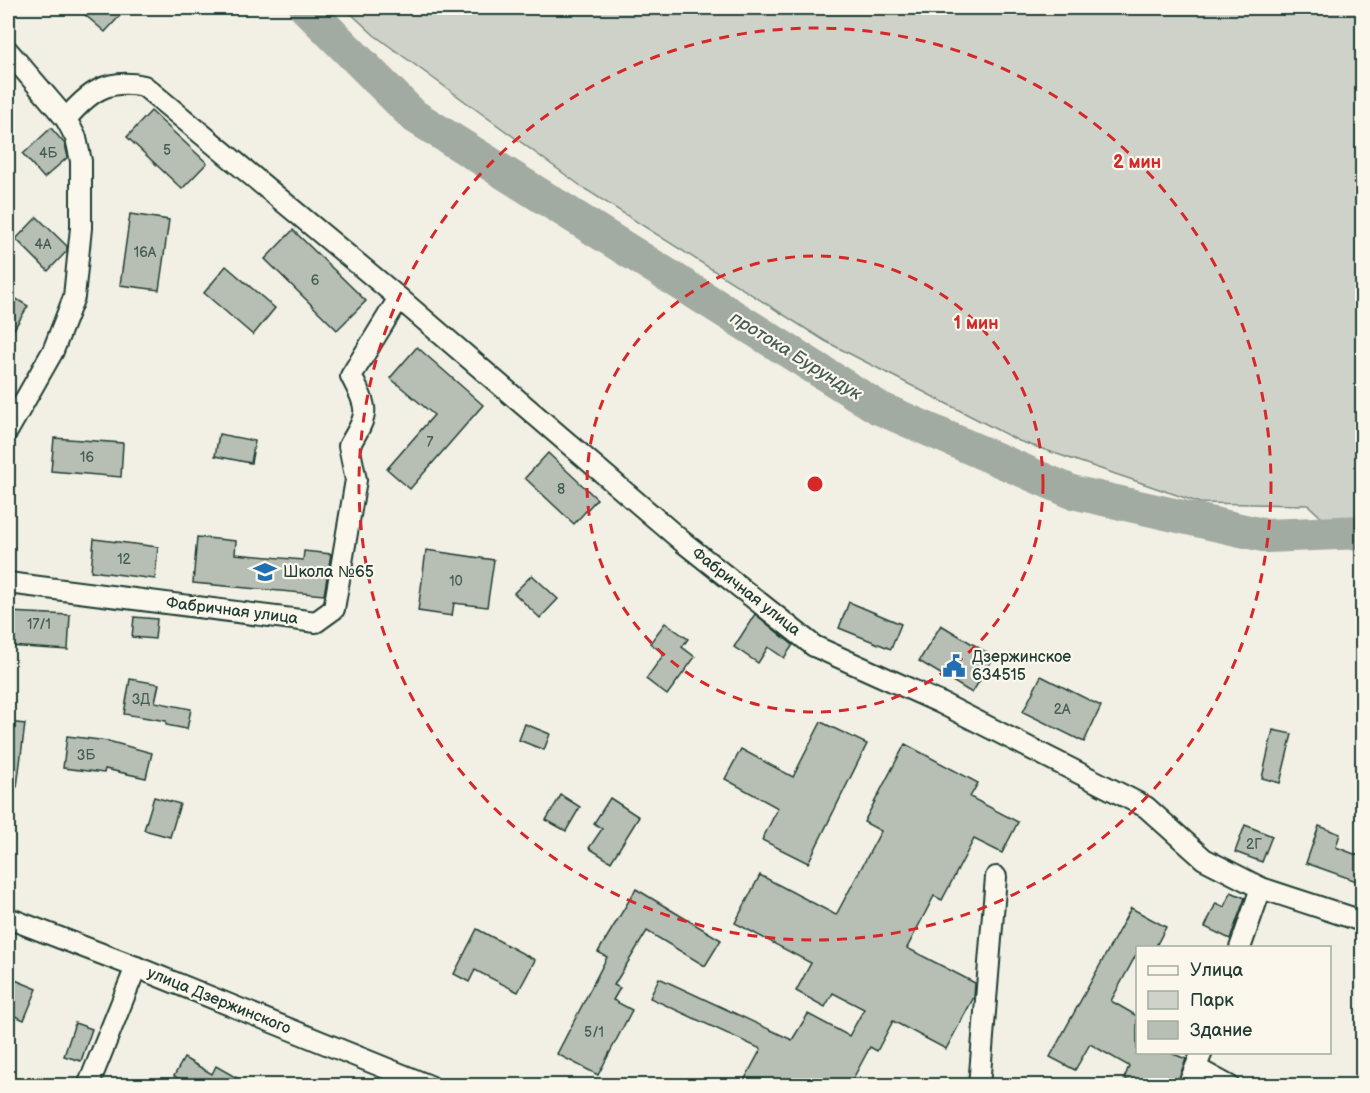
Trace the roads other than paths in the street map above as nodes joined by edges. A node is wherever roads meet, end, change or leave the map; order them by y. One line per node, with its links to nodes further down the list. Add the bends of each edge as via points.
1 (8, 51): 2 (street)
2 (66, 119): 3 (street, Фабричная улица, via 83,98 108,85 144,86); 4 (street, via 76,138 81,161 81,228 74,297 52,351)
3 (399, 298): 5 (street, Фабричная улица, via 351,376 364,403 364,412 363,422 348,446 356,480 334,609 316,622); 7 (street, Фабричная улица, via 683,542 814,646 941,703 1146,807 1204,859)
4 (9, 423)
5 (8, 583)
6 (996, 877): 15 (street)
7 (1261, 888): 9 (street, Фабричная улица); 10 (street)
8 (8, 918): 11 (street, улица Дзержинского)
9 (1362, 921)
10 (1241, 946)
11 (136, 967): 13 (street); 14 (street, улица Дзержинского)
12 (1196, 1069): 16 (street)
13 (88, 1086)
14 (430, 1086)
15 (979, 1086)
16 (1229, 1086)

